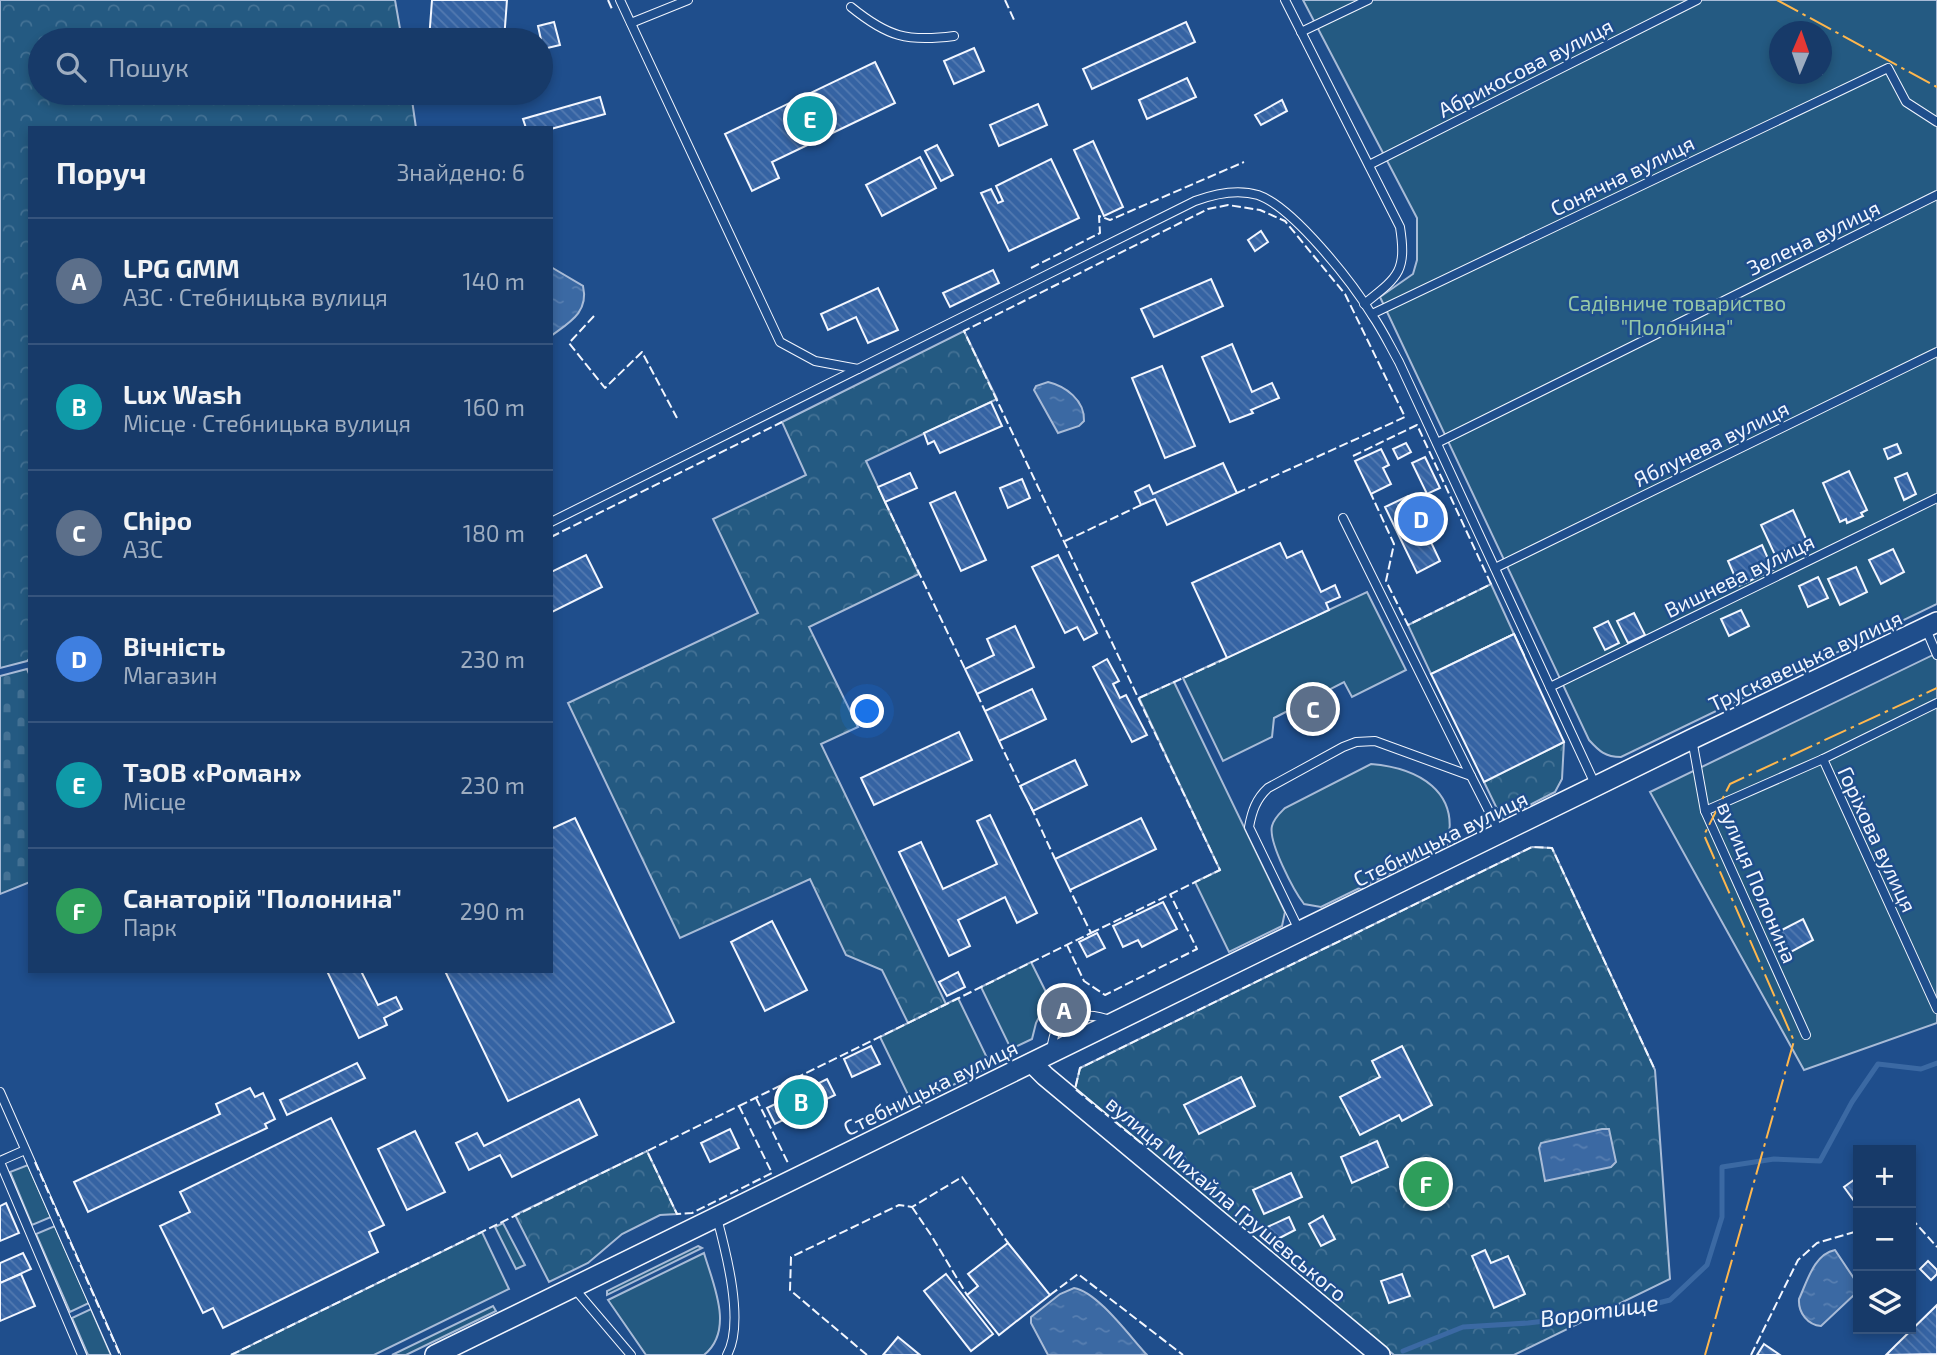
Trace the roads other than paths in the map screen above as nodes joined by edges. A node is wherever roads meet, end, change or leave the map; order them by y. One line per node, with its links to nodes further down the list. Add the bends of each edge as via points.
1 (620, 0): 7 (lane)
2 (688, 0): 7 (lane)
3 (1285, 0): 8 (lane)
4 (1368, 0): 8 (lane)
5 (1698, 0): 11 (lane, Абрикосова вулиця)
6 (851, 7): 9 (lane, via 900,36 922,40)
7 (631, 23): 16 (lane, via 780,342 815,361)
8 (1301, 32): 11 (lane)
9 (954, 36)
10 (1937, 121): 14 (lane, Сонячна вулиця, via 1906,102 1888,68)
11 (1369, 165): 13 (lane, via 1400,227 1403,247 1395,279)
12 (1937, 195): 17 (lane, Зелена вулиця)
13 (1364, 304): 14 (lane); 16 (lane, via 1319,246 1272,202 1255,194 1214,194)
14 (1372, 314): 17 (lane)
15 (1937, 352): 21 (lane, Яблунева вулиця)
16 (858, 369): 20 (lane)
17 (1439, 442): 21 (lane)
18 (1937, 498): 24 (lane, Вишнева вулиця)
19 (1343, 518): 28 (lane)
20 (553, 521)
21 (1498, 567): 24 (lane)
22 (1931, 625): 23 (lane); 26 (street, Трускавецька вулиця)
23 (1937, 655)
24 (1553, 685): 29 (lane)
25 (1937, 703): 27 (lane)
26 (1692, 739): 29 (street, Трускавецька вулиця); 30 (lane, вулиця Полонина)
27 (1823, 759): 30 (lane); 33 (lane, Горіхова вулиця)
28 (1471, 776): 31 (lane); 32 (lane, via 1365,741 1343,747 1263,793 1249,827)
29 (1596, 787): 31 (street, Стебницька вулиця)
30 (1705, 811): 34 (lane, вулиця Полонина)
31 (1500, 834): 32 (street, Стебницька вулиця)
32 (1300, 932): 35 (street, Стебницька вулиця, via 1114,1023)
33 (1937, 1009)
34 (1806, 1035)
35 (1042, 1064): 39 (street, Стебницька вулиця); 46 (street, вулиця Михайла Грушевського)
36 (0, 1093): 37 (lane)
37 (25, 1150): 38 (lane); 42 (lane)
38 (0, 1161): 41 (lane)
39 (717, 1217): 40 (street, Стебницька вулиця); 45 (lane, via 731,1276 734,1334)
40 (574, 1287): 43 (street, Стебницька вулиця); 44 (lane)
41 (82, 1355)
42 (116, 1355)
43 (435, 1355)
44 (631, 1355)
45 (727, 1355)
46 (1380, 1355)

